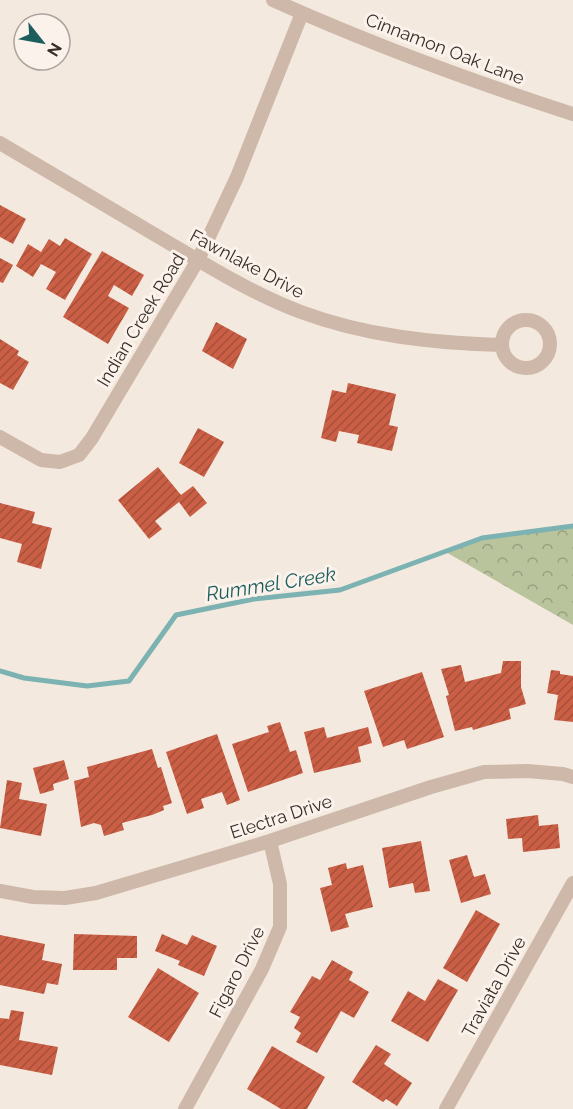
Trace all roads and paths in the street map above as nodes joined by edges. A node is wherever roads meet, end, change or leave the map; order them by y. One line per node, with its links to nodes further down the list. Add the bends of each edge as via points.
1 (273, 0): 2 (street, Cinnamon Oak Lane)
2 (302, 13): 3 (street, Cinnamon Oak Lane, via 435,66); 5 (street, Indian Creek Road, via 237,177)
3 (573, 114)
4 (0, 143): 5 (street, Fawnlake Drive)
5 (198, 260): 6 (street, Fawnlake Drive, via 249,289 311,315 371,332 448,343); 7 (street, Indian Creek Road, via 79,455 60,462 41,460)
6 (502, 345)
7 (0, 437)
8 (573, 777): 9 (street, Electra Drive, via 527,771 484,772)
9 (270, 841): 11 (street, Electra Drive, via 96,893 65,898); 12 (street, Figaro Drive, via 280,884 280,927 262,969)
10 (573, 883): 13 (street, Traviata Drive)
11 (0, 891)
12 (184, 1109)
13 (446, 1109)

